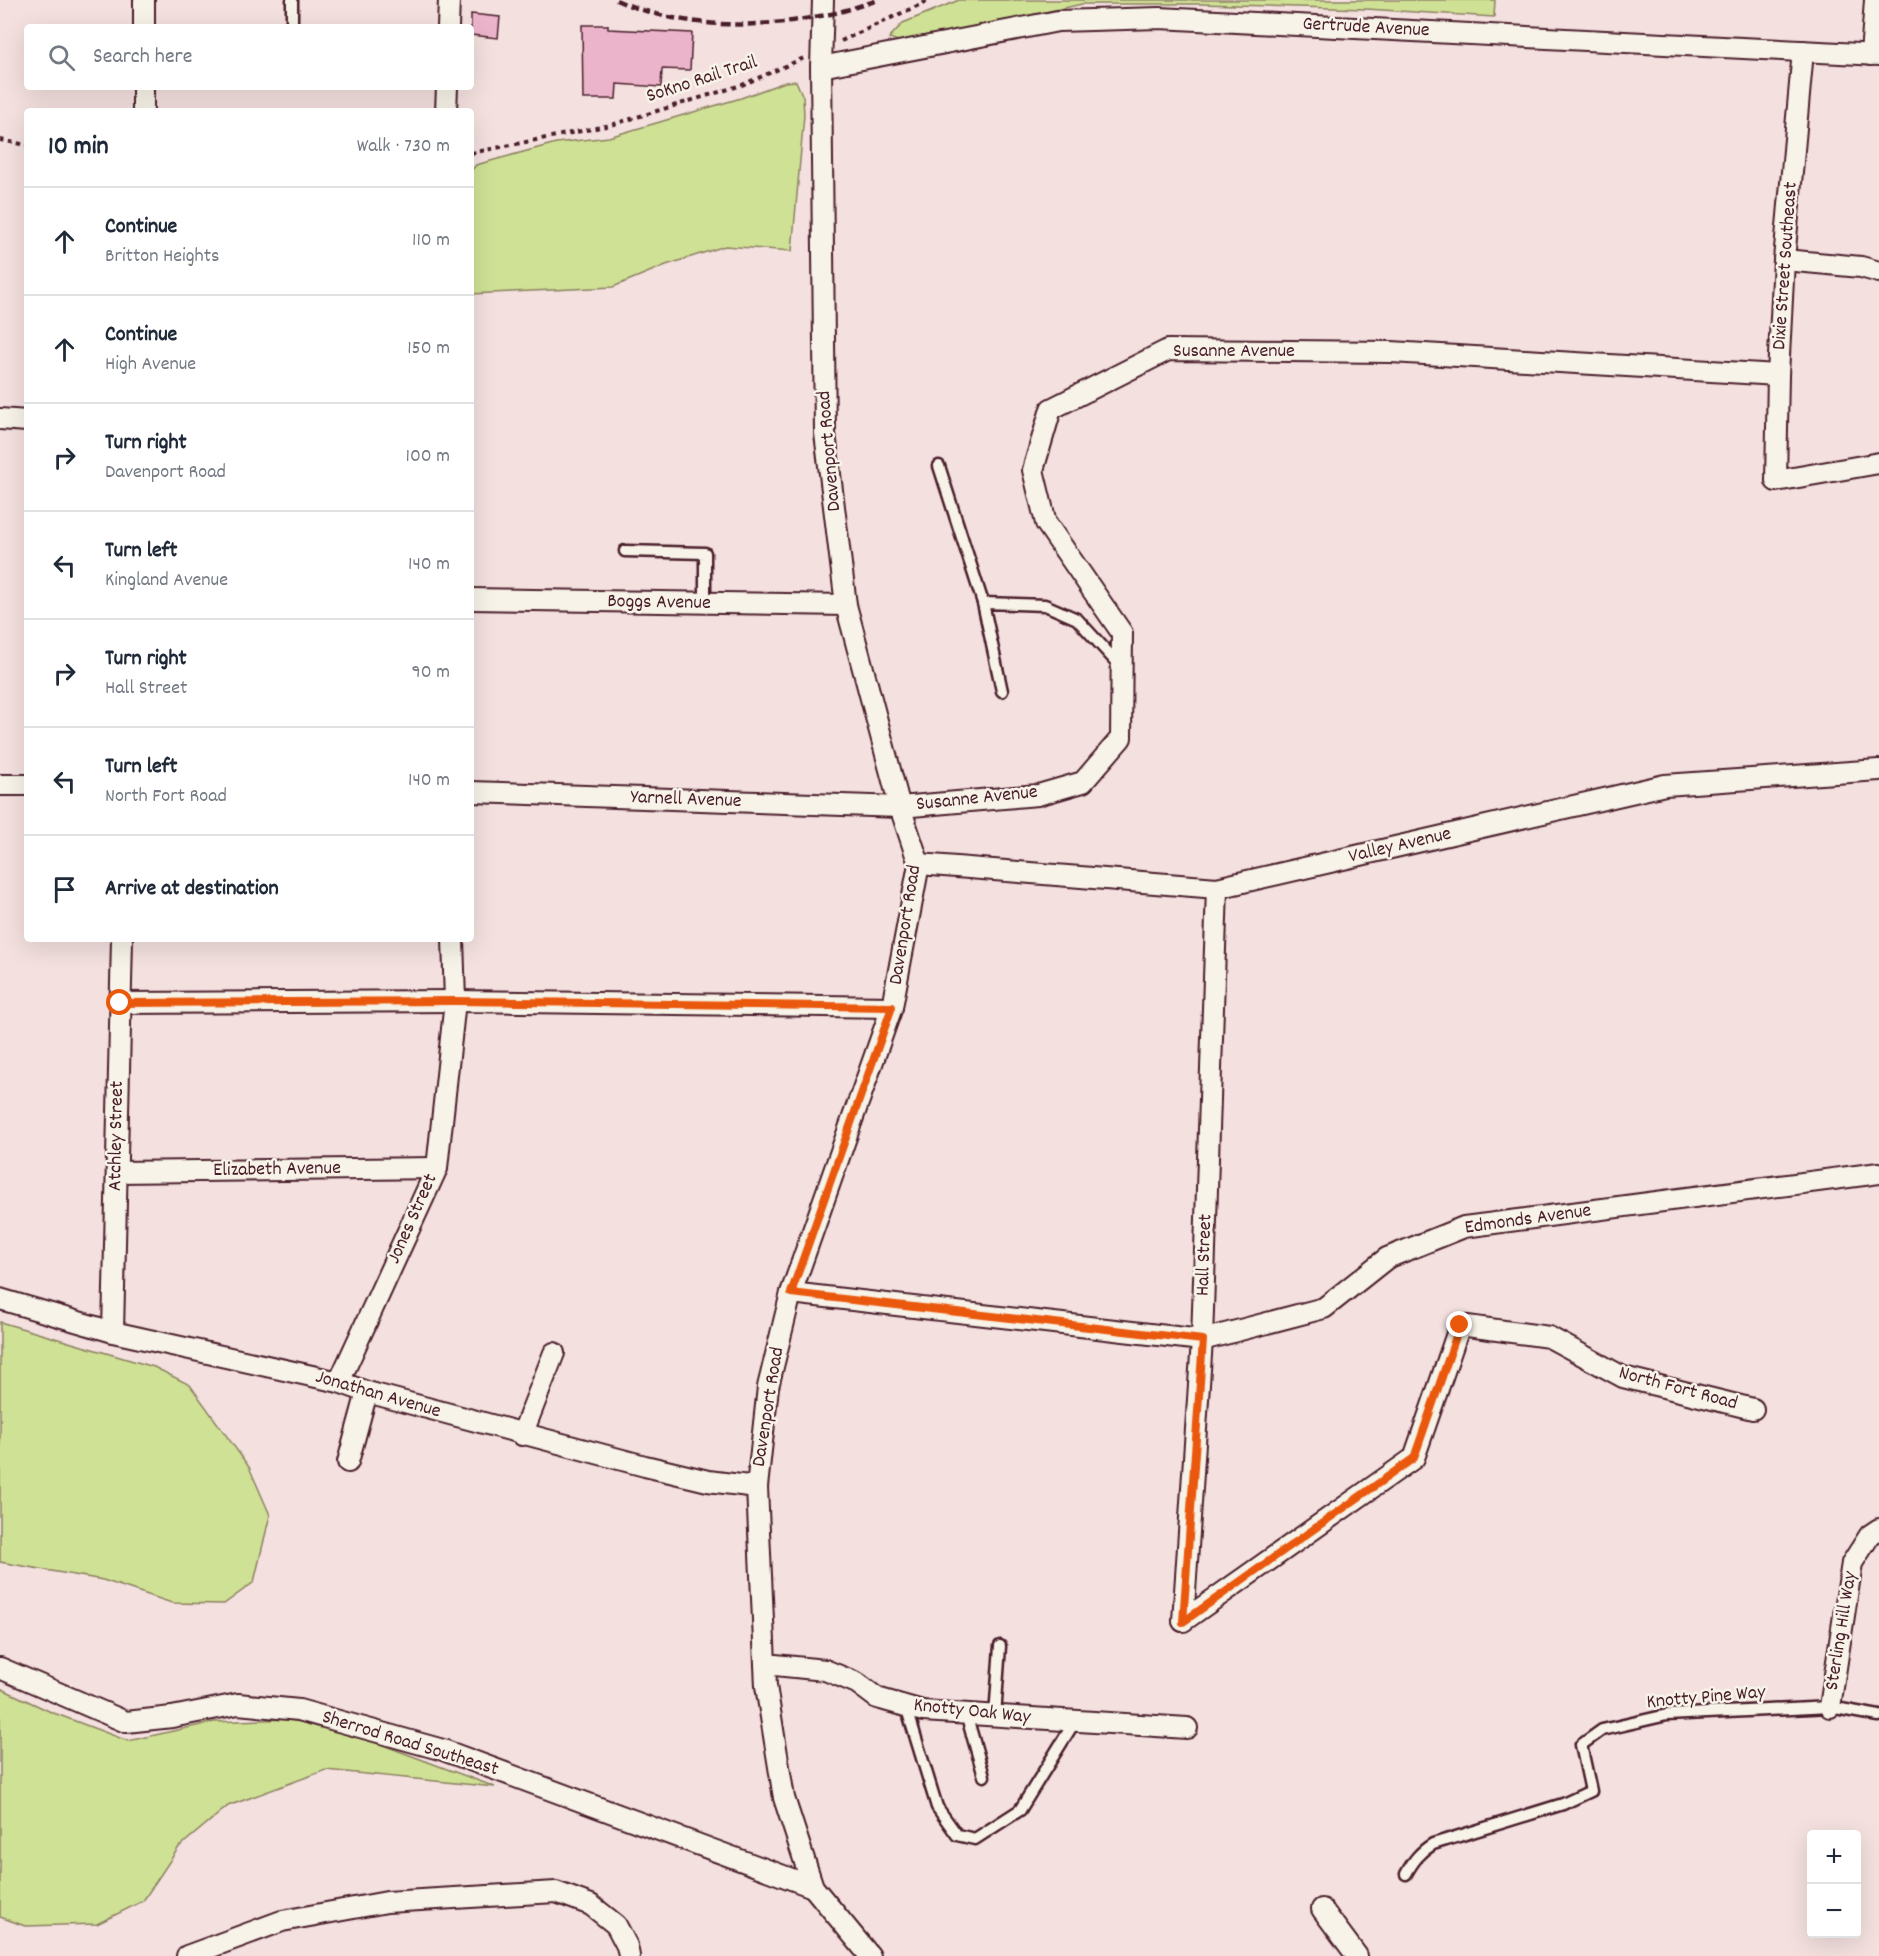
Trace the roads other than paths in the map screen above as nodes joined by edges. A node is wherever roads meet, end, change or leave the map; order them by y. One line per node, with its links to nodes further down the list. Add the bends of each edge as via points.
1 (144, 0): 6 (street)
2 (292, 0): 7 (lane)
3 (449, 0): 8 (street)
4 (824, 0): 11 (street, Davenport Road)
5 (1875, 0): 10 (street)
6 (144, 24)
7 (292, 24)
8 (448, 24)
9 (1803, 51): 10 (street, Gertrude Avenue); 11 (street, Gertrude Avenue, via 1159,18 1058,21); 16 (street, Dixie Street Southeast)
10 (1875, 55)
11 (821, 58): 27 (street, Davenport Road, via 825,433)
12 (143, 90): 14 (street)
13 (447, 90): 15 (street)
14 (143, 108)
15 (446, 108)
16 (1784, 260): 17 (street); 18 (street, Dixie Street Southeast)
17 (1879, 272)
18 (1778, 375): 21 (street, Dixie Street Southeast, via 1776,481); 28 (street, Susanne Avenue, via 1391,352 1168,350 1051,409 1033,470 1046,523 1122,633)
19 (0, 419): 20 (street)
20 (24, 421)
21 (1879, 463)
22 (939, 465): 25 (lane)
23 (625, 551): 26 (lane, via 705,553)
24 (474, 599): 26 (street, Boggs Avenue)
25 (983, 603): 28 (lane, via 1045,605 1077,619); 29 (lane)
26 (705, 604): 27 (street, Boggs Avenue)
27 (846, 605): 34 (street, Davenport Road)
28 (1122, 669): 34 (street, Susanne Avenue, via 1121,738 1083,782 1038,795)
29 (1002, 691)
30 (1879, 771): 36 (street, Valley Avenue, via 1665,785)
31 (0, 785): 32 (street)
32 (24, 785)
33 (474, 792): 34 (street, Yarnell Avenue)
34 (900, 807): 35 (street, Davenport Road)
35 (919, 864): 36 (street, Valley Avenue); 41 (street, Davenport Road)
36 (1217, 888): 48 (street, Hall Street)
37 (122, 942): 40 (street, Atchley Street)
38 (453, 942): 39 (street, Jones Street)
39 (455, 1001): 40 (street); 41 (street); 42 (street, Jones Street)
40 (120, 1003): 43 (street, Atchley Street)
41 (892, 1007): 45 (street, Davenport Road)
42 (437, 1168): 43 (street, Elizabeth Avenue); 50 (street, Jones Street)
43 (117, 1172): 47 (street, Atchley Street)
44 (1879, 1173): 48 (street, Edmonds Avenue, via 1464,1227 1387,1258 1324,1308)
45 (791, 1293): 48 (street); 55 (street, Davenport Road, via 768,1387)
46 (0, 1299): 47 (street, Jonathan Avenue)
47 (113, 1332): 50 (street, Jonathan Avenue)
48 (1203, 1340): 57 (street, Hall Street)
49 (554, 1353): 53 (street)
50 (339, 1382): 51 (street, Jonathan Avenue)
51 (368, 1392): 53 (street, Jonathan Avenue); 54 (street)
52 (1753, 1409): 57 (street, North Fort Road, via 1623,1377 1549,1337 1460,1325 1414,1458)
53 (522, 1435): 55 (street, Jonathan Avenue, via 708,1481)
54 (348, 1462)
55 (757, 1487): 59 (street, Davenport Road)
56 (1879, 1528): 62 (street, Sterling Hill Way, via 1870,1534 1852,1563)
57 (1183, 1622)
58 (1000, 1646): 64 (lane)
59 (765, 1664): 61 (street, Knotty Oak Way, via 825,1670 857,1683 878,1698); 70 (street, Davenport Road, via 765,1686 784,1798)
60 (0, 1668): 70 (street, Sherrod Road Southeast, via 126,1722 172,1718 238,1704 299,1710 443,1750)
61 (906, 1706): 63 (street, Knotty Oak Way); 66 (lane, via 937,1807 957,1835 975,1839 1020,1810)
62 (1830, 1707): 65 (lane, Knotty Pine Way); 69 (lane, Knotty Pine Way, via 1667,1715 1602,1730 1581,1745 1591,1791 1563,1804 1432,1844 1413,1861)
63 (966, 1714): 64 (street, Knotty Oak Way); 68 (lane)
64 (995, 1716): 66 (street, Knotty Oak Way)
65 (1879, 1716)
66 (1075, 1721): 67 (street, Knotty Oak Way)
67 (1187, 1728)
68 (984, 1776)
69 (1406, 1874)
70 (813, 1887): 74 (street, Davenport Road)
71 (1322, 1909): 75 (street)
72 (187, 1956): 73 (street, via 282,1921 387,1902 556,1892 591,1905 616,1925)
73 (629, 1956)
74 (870, 1956)
75 (1357, 1956)

